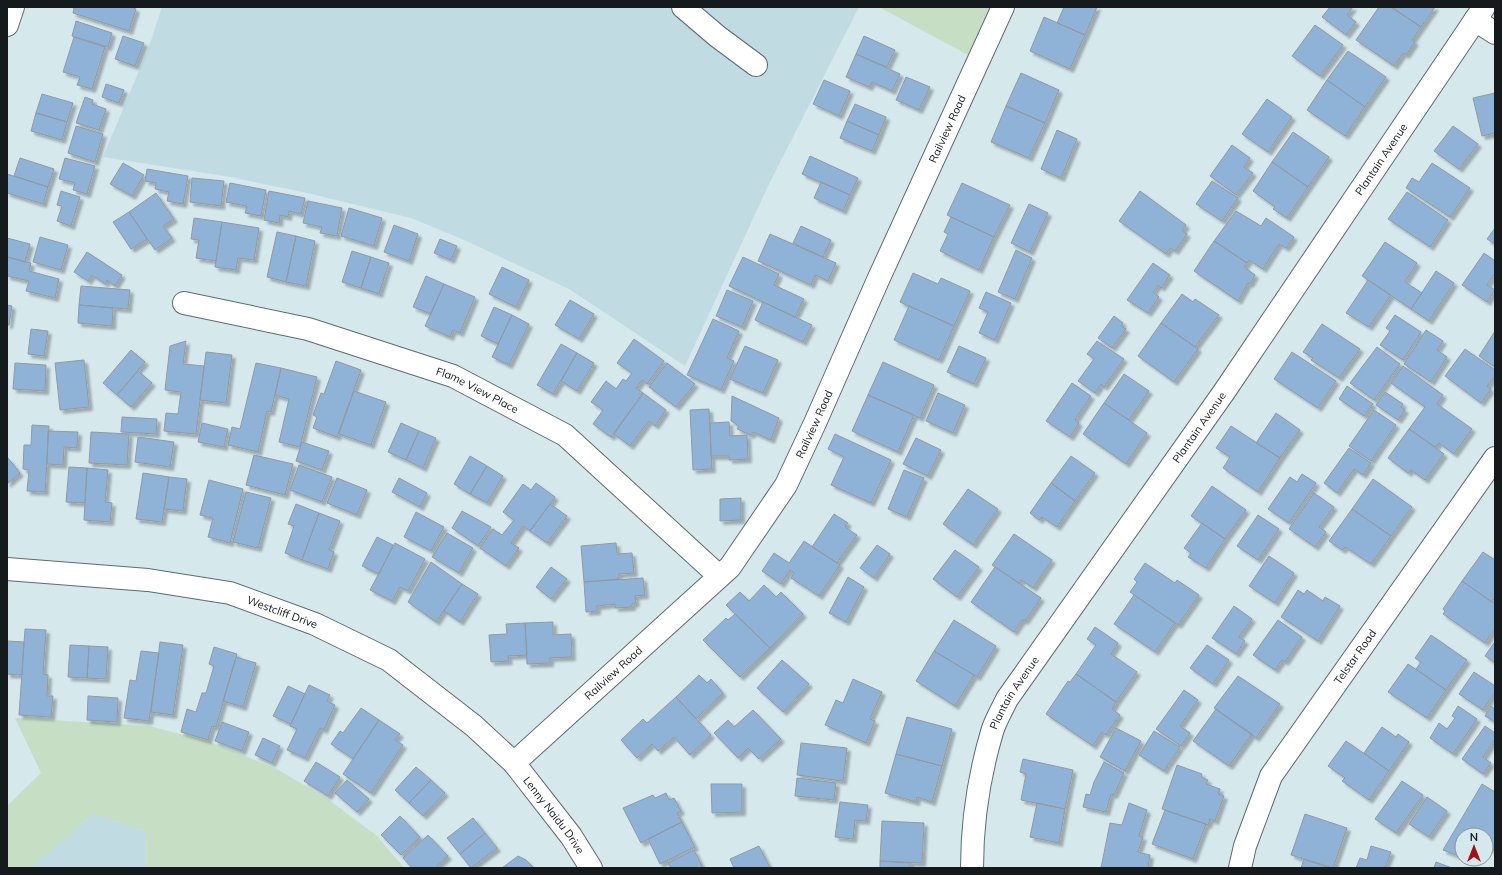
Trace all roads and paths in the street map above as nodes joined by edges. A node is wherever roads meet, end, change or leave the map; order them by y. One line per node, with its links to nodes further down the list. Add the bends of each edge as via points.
1 (13, 7): 5 (street)
2 (683, 7): 7 (street)
3 (1003, 7): 11 (street, Railview Road, via 789,478 730,567)
4 (1480, 13): 6 (street); 14 (street, Plantain Avenue, via 1224,392 1007,699 992,731 982,774 972,833)
5 (7, 25)
6 (1495, 33)
7 (756, 65)
8 (184, 303): 11 (street, Flame View Place, via 308,329 453,376 565,435)
9 (1495, 458): 15 (street, Telstar Road, via 1271,776 1244,846)
10 (7, 569): 12 (street, Westcliff Drive, via 148,580 230,593 315,624 389,660 474,726)
11 (719, 576): 12 (street, Railview Road)
12 (514, 763): 13 (street, Lenny Naidu Drive, via 571,836)
13 (591, 868)
14 (972, 868)
15 (1240, 868)

